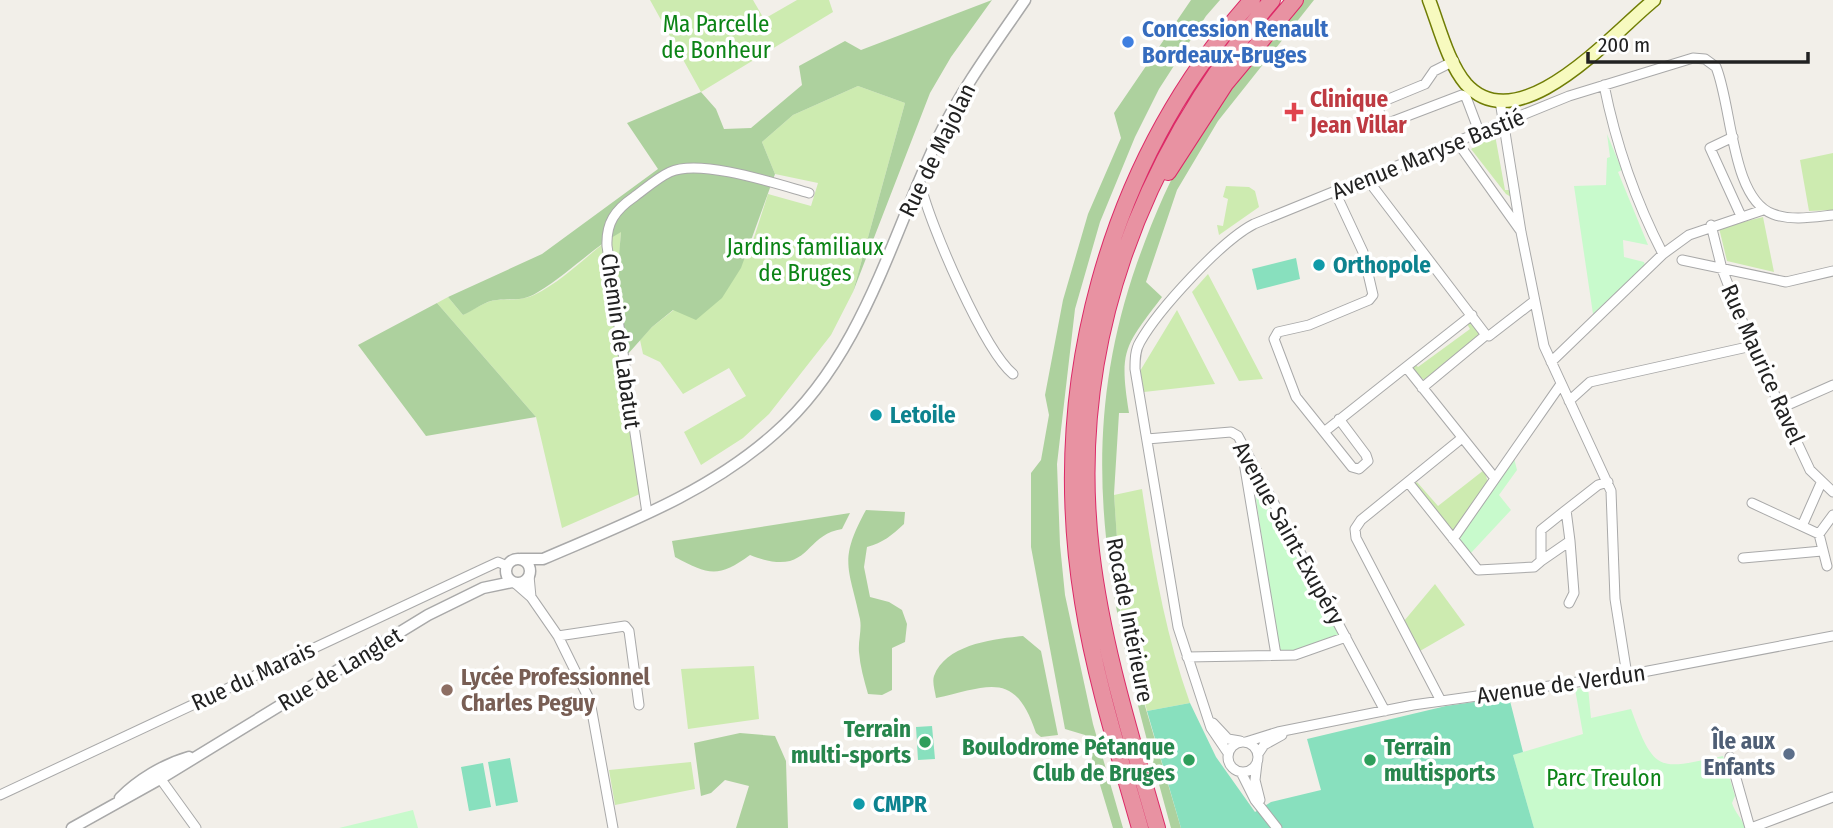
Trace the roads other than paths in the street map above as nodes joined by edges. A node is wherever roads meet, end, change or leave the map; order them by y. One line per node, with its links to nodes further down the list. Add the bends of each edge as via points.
1 (1025, 0): 17 (street, Rue de Majolan, via 969,83)
2 (1245, 0): 8 (highway)
3 (1252, 0): 8 (highway)
4 (1272, 0): 29 (highway, Rocade Intérieure, via 1214,74 1177,131 1140,208)
5 (1295, 0): 29 (highway, via 1190,134)
6 (1429, 0): 9 (main road)
7 (1654, 0): 11 (main road, via 1549,88 1520,100)
8 (1211, 50): 95 (highway, via 1153,143 1117,225 1093,305 1076,393 1073,523 1083,601)
9 (1454, 61): 11 (main road, via 1466,83 1480,95); 13 (street, via 1434,71 1425,84 1379,103 1377,108 1386,124 1462,95)
10 (1604, 85): 12 (street, Avenue Maryse Bastié); 14 (street, Avenue Maryse Bastié, via 1693,58 1705,59 1718,72); 25 (street, via 1614,136 1646,223)
11 (1500, 101): 12 (street)
12 (1504, 124): 13 (street, Avenue Maryse Bastié); 24 (street)
13 (1480, 134): 15 (street, Avenue Maryse Bastié)
14 (1733, 137): 20 (street, Avenue Maryse Bastié, via 1747,188); 22 (street, via 1710,148)
15 (1458, 143): 16 (street, Avenue Maryse Bastié); 24 (street)
16 (1367, 179): 18 (street, Avenue Maryse Bastié); 31 (street)
17 (917, 184): 36 (street, via 976,316 1001,364); 54 (street, Rue de Majolan, via 855,329 815,390 777,432 731,468)
18 (1335, 192): 43 (street, via 1363,252 1373,295 1275,335 1274,342 1296,397); 45 (street, Avenue Maryse Bastié, via 1239,233 1189,282 1141,340 1135,369)
19 (809, 193): 54 (street, Chemin de Labatut, via 688,167 671,171 611,216 607,246)
20 (1763, 209): 21 (street, via 1782,217); 22 (street)
21 (1833, 215)
22 (1741, 216): 23 (street)
23 (1711, 225): 25 (street); 27 (street, Rue Maurice Ravel)
24 (1521, 232): 30 (street)
25 (1663, 254): 34 (street)
26 (1682, 260): 27 (street)
27 (1723, 268): 28 (street, via 1786,282); 33 (street, Rue Maurice Ravel)
28 (1833, 271)
29 (1116, 280): 96 (highway, Rocade Intérieure, via 1090,412 1091,548 1110,654)
30 (1534, 302): 32 (street); 34 (street)
31 (1472, 315): 32 (street); 35 (street)
32 (1486, 335): 39 (street)
33 (1752, 346): 40 (street, via 1590,382); 41 (street, Rue Maurice Ravel)
34 (1551, 362): 37 (street)
35 (1406, 368): 39 (street); 42 (street)
36 (1013, 374)
37 (1561, 384): 40 (street); 47 (street)
38 (1833, 385): 41 (street)
39 (1422, 388): 44 (street)
40 (1569, 401): 49 (street)
41 (1781, 408): 50 (street, Rue Maurice Ravel, via 1810,470)
42 (1339, 419): 43 (street); 43 (street, via 1366,455 1364,466 1352,467)
43 (1324, 432)
44 (1462, 438): 47 (street); 48 (street)
45 (1147, 439): 46 (street, Avenue Saint-Exupéry, via 1231,432); 76 (street, via 1173,604)
46 (1240, 440): 74 (street, Avenue Saint-Exupéry); 75 (street)
47 (1494, 477): 58 (street)
48 (1408, 482): 58 (street); 78 (street, via 1361,520 1356,538)
49 (1608, 482): 53 (street); 77 (street, via 1618,637)
50 (1821, 483): 51 (street, Rue Maurice Ravel); 56 (street)
51 (1833, 492)
52 (1752, 503): 56 (street)
53 (1566, 510): 59 (street); 64 (street, via 1541,530)
54 (648, 513): 63 (street, Rue de Majolan)
55 (1833, 515): 57 (street)
56 (1802, 526): 57 (street)
57 (1819, 534): 60 (street)
58 (1453, 539): 64 (street, via 1483,571 1534,567)
59 (1570, 541): 64 (street); 71 (street, via 1574,593)
60 (1822, 551): 61 (street); 66 (street)
61 (1743, 558)
62 (521, 559): 63 (street, Rue de Majolan); 65 (street); 67 (street)
63 (543, 559): 67 (street, Rue de Majolan)
64 (1541, 561)
65 (507, 566): 68 (street, via 507,577); 69 (street, Rue de Langlet); 89 (street, Rue du Marais, via 498,562)
66 (1827, 566)
67 (530, 575): 68 (street, via 522,583); 70 (street)
68 (513, 583): 69 (street, Rue de Langlet); 70 (street)
69 (483, 588): 88 (street, Rue de Langlet, via 428,615 198,754 174,761)
70 (531, 597): 72 (street)
71 (1569, 603)
72 (558, 636): 79 (street, via 625,626); 94 (street, via 590,701)
73 (1833, 636): 77 (street, Avenue de Verdun)
74 (1346, 637): 75 (street, via 1295,655); 80 (street, Avenue Saint-Exupéry)
75 (1276, 655): 76 (street)
76 (1187, 657): 81 (street)
77 (1626, 675): 78 (street, Avenue de Verdun)
78 (1441, 701): 80 (street, Avenue de Verdun)
79 (639, 705)
80 (1385, 711): 82 (street, Avenue de Verdun)
81 (1208, 716): 83 (street, via 1220,733); 84 (street, via 1215,737)
82 (1290, 731): 83 (street, Avenue de Verdun); 86 (street, Avenue de Verdun, via 1264,745)
83 (1243, 741): 84 (street); 86 (street, via 1254,746)
84 (1228, 753): 87 (street, via 1231,767)
85 (1730, 757): 98 (street)
86 (1257, 759): 87 (street, via 1250,770); 91 (street, via 1255,780)
87 (1241, 772): 91 (street)
88 (158, 776): 92 (street, Rue de Langlet, via 130,788 113,805); 93 (street)
89 (0, 795)
90 (1833, 797): 98 (street)
91 (1263, 808): 97 (street)
92 (72, 828)
93 (196, 828)
94 (613, 828)
95 (1140, 828)
96 (1157, 828)
97 (1277, 828)
98 (1751, 828)

